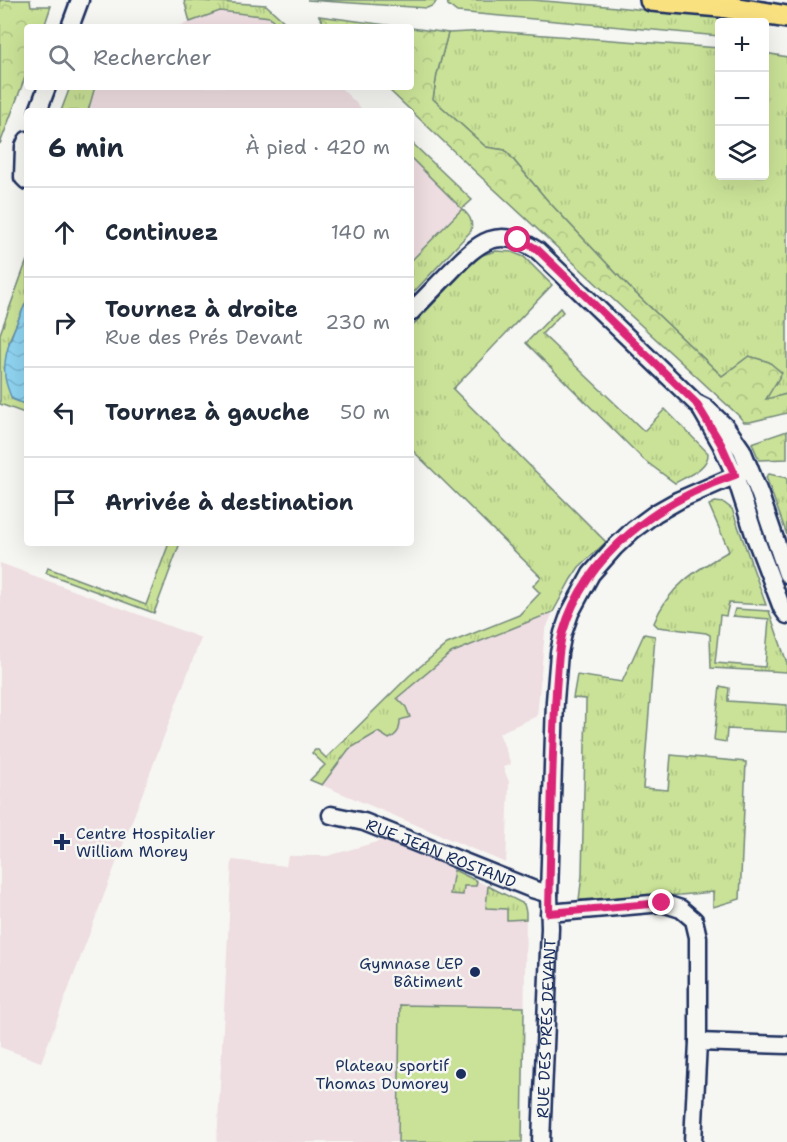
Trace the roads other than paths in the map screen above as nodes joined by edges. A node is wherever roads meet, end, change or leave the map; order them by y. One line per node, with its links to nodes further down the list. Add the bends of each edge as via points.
1 (80, 0): 4 (street)
2 (651, 0): 3 (main road)
3 (787, 17)
4 (71, 24)
5 (46, 90): 6 (street)
6 (39, 108)
7 (414, 309): 8 (street, via 484,242 497,238 528,244 734,436 742,450)
8 (743, 472): 9 (street); 10 (street, via 759,548); 12 (street, RUE DES PRÉS DEVANT, via 680,500 633,530 591,574 570,613 559,653 555,701)
9 (787, 574)
10 (787, 615)
11 (332, 815): 12 (street, RUE JEAN ROSTAND, via 364,822)
12 (549, 894): 13 (street, RUE DES PRÉS DEVANT)
13 (549, 913): 14 (street, via 662,903 681,909 694,920 698,937); 16 (street, RUE DES PRÉS DEVANT)
14 (698, 1042): 15 (street); 17 (street)
15 (787, 1045)
16 (541, 1142)
17 (693, 1142)

